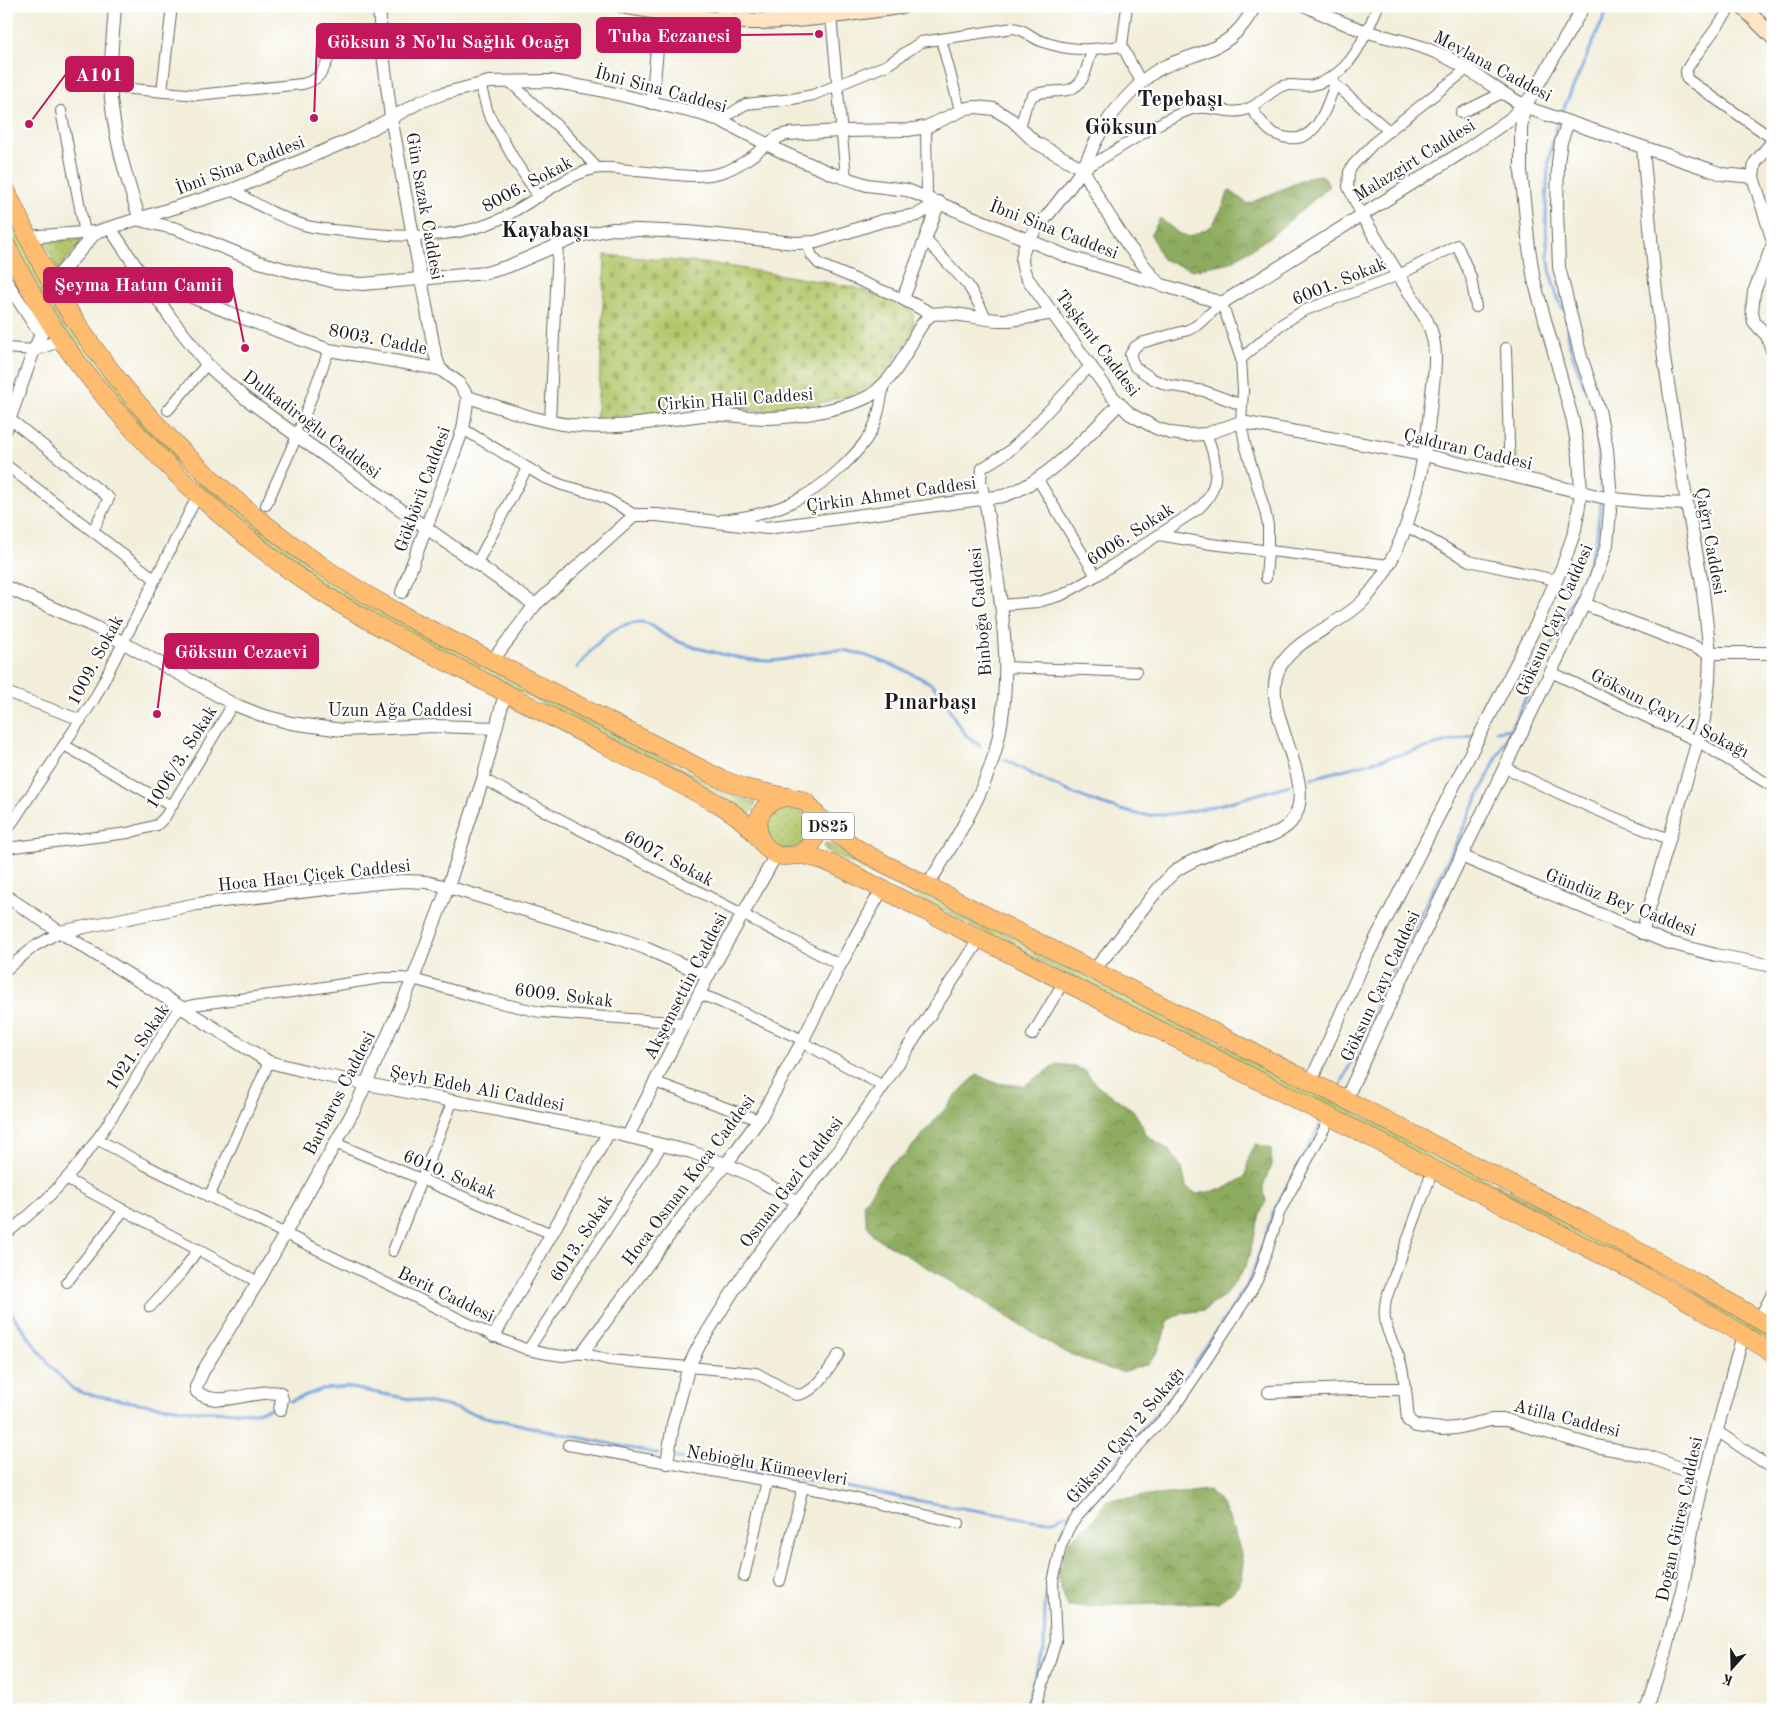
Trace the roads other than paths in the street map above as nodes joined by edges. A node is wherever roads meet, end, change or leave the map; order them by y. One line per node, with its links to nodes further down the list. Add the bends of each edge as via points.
1 (115, 6): 29 (street)
2 (172, 6): 30 (street)
3 (379, 6): 19 (street, Gün Sazak Caddesi)
4 (624, 6): 15 (main road)
5 (722, 6): 6 (main road)
6 (783, 6)
7 (903, 6): 16 (main road)
8 (1127, 6): 21 (street)
9 (1255, 6): 26 (street, via 1244,24 1227,40 1166,65)
10 (1306, 6): 17 (street, Mevlana Caddesi)
11 (1378, 6): 17 (street)
12 (1584, 6): 33 (street, Malazgirt Caddesi)
13 (1732, 6): 45 (street, via 1685,75 1692,84)
14 (1742, 6): 18 (main road)
15 (661, 9): 16 (main road, via 735,21); 32 (street)
16 (831, 16): 28 (street)
17 (1367, 32): 23 (street, Mevlana Caddesi, via 1430,49); 25 (street, via 1349,64)
18 (1773, 37)
19 (381, 38): 30 (street, via 336,44 324,70 309,82 206,95); 38 (street, Gün Sazak Caddesi)
20 (942, 39): 22 (street, via 1013,28 1022,29 1036,40 1055,46); 28 (street, via 920,42 887,65); 35 (street)
21 (1122, 46): 22 (street); 26 (street)
22 (1092, 50): 42 (street, via 1082,82 1070,90 1033,95)
23 (1467, 69): 31 (street, Mevlana Caddesi); 44 (street)
24 (509, 81): 27 (street, İbni Sina Caddesi); 32 (street, İbni Sina Caddesi, via 550,81); 48 (street)
25 (1332, 81): 34 (street, via 1304,87 1279,87); 34 (street, via 1319,123 1301,138 1274,134); 44 (street)
26 (1141, 82): 49 (street, via 1099,134)
27 (480, 84): 38 (street, İbni Sina Caddesi, via 434,97); 54 (street, via 488,113)
28 (838, 85): 39 (street, via 800,98 746,104); 43 (street)
29 (111, 86): 30 (street); 57 (street, via 118,144)
30 (162, 92)
31 (1502, 93): 33 (street, Mevlana Caddesi); 37 (street)
32 (652, 103): 39 (street, İbni Sina Caddesi)
33 (1524, 106): 40 (street, Mevlana Caddesi); 56 (street, Malazgirt Caddesi, via 1467,149); 108 (street, Göksun Çayı Caddesi, via 1521,171 1528,248 1573,421)
34 (1251, 108): 49 (street, via 1242,111 1198,107 1188,110)
35 (960, 110): 41 (street); 42 (street, via 976,107 994,109)
36 (61, 111): 59 (street)
37 (1461, 113)
38 (391, 117): 53 (street, İbni Sina Caddesi, via 357,137); 60 (street, Gün Sazak Caddesi)
39 (720, 120): 46 (street, İbni Sina Caddesi)
40 (1566, 122): 47 (street, Mevlana Caddesi); 111 (street, Göksun Çayı Caddesi, via 1558,162 1559,268 1581,358 1602,423 1607,449)
41 (926, 127): 43 (street); 55 (street)
42 (1020, 128): 49 (street, via 1036,142)
43 (841, 131): 46 (street, via 788,134); 51 (street)
44 (1389, 131): 56 (street, via 1361,156 1350,172 1348,188)
45 (1773, 140): 50 (street, via 1755,163)
46 (767, 145): 48 (street, 8006. Sokak, via 744,162 714,174); 51 (street, İbni Sina Caddesi)
47 (1643, 148): 50 (street, Mevlana Caddesi, via 1722,174); 112 (street, Çağrı Caddesi, via 1663,350)
48 (597, 168): 54 (street, 8006. Sokak, via 578,174)
49 (1083, 169): 63 (street); 73 (street, via 1127,244)
50 (1752, 177): 65 (street)
51 (846, 178): 55 (street, İbni Sina Caddesi, via 867,185 907,190)
52 (6, 190): 61 (highway, D825)
53 (232, 190): 57 (street, İbni Sina Caddesi); 60 (street, 8006. Sokak, via 274,213 305,225 362,233)
54 (539, 197): 60 (street, 8006. Sokak, via 499,220 475,228)
55 (933, 200): 62 (street); 63 (street, İbni Sina Caddesi); 64 (street, via 917,215 882,221)
56 (1361, 214): 69 (street); 75 (street, Malazgirt Caddesi)
57 (140, 220): 58 (street, İbni Sina Caddesi); 71 (street, via 177,229 259,262 327,280 363,284)
58 (110, 228): 59 (street, İbni Sina Caddesi); 70 (street, Dulkadiroğlu Caddesi)
59 (90, 232): 61 (street, İbni Sina Caddesi); 72 (street)
60 (413, 235): 71 (street, Gün Sazak Caddesi)
61 (28, 237): 72 (highway, D825)
62 (925, 239): 74 (street); 80 (street, via 968,285)
63 (1027, 241): 73 (street, İbni Sina Caddesi); 77 (street, Taşkent Caddesi, via 1022,254 1022,269)
64 (807, 243): 67 (street, via 612,229 589,232); 74 (street, via 819,264)
65 (1773, 243): 87 (street, via 1754,292 1752,311 1754,322 1767,336)
66 (6, 245): 68 (highway)
67 (558, 245): 71 (street, via 498,270); 97 (street)
68 (11, 275): 79 (highway); 81 (street)
69 (1399, 275): 76 (street, 6001. Sokak, via 1457,245 1471,277); 88 (street, 6001. Sokak, via 1303,311 1274,329); 103 (street, via 1427,321 1435,342)
70 (143, 276): 86 (street, 8003. Cadde); 89 (street, Dulkadiroğlu Caddesi)
71 (420, 279): 91 (street, Gün Sazak Caddesi)
72 (52, 283): 135 (highway, D825, via 97,350 156,424 214,482 328,570)
73 (1158, 283): 75 (street, İbni Sina Caddesi)
74 (903, 299): 78 (street)
75 (1222, 303): 88 (street); 95 (street, via 1196,326 1141,343 1130,355 1135,366 1167,385 1204,391)
76 (1476, 307)
77 (1053, 313): 80 (street, via 1012,320); 90 (street, Taşkent Caddesi)
78 (932, 314): 80 (street); 92 (street, Çirkin Halil Caddesi, via 922,323 908,351)
79 (48, 319): 81 (street); 82 (highway)
80 (987, 319)
81 (40, 335): 85 (street)
82 (61, 340): 85 (street); 109 (highway, via 126,421)
83 (6, 348): 85 (street)
84 (1506, 348): 106 (street)
85 (34, 350): 99 (street)
86 (329, 350): 91 (street, 8003. Cadde); 102 (street)
87 (1773, 353)
88 (1241, 359): 95 (street)
89 (207, 364): 96 (street); 102 (street, Dulkadiroğlu Caddesi, via 245,398)
90 (1090, 365): 94 (street, Taşkent Caddesi); 110 (street, via 1021,440 982,468)
91 (440, 369): 93 (street, via 459,383)
92 (884, 384): 97 (street, Çirkin Halil Caddesi, via 861,400 781,417 720,414 609,427); 115 (street, via 876,421 864,444 819,487 781,507 738,518)
93 (468, 398): 97 (street, Çirkin Halil Caddesi); 100 (street, Gökbörü Caddesi)
94 (1119, 404): 101 (street, Taşkent Caddesi, via 1156,428 1178,434); 107 (street, Çirkin Ahmet Caddesi, via 1080,444)
95 (1242, 405): 98 (street)
96 (168, 410)
97 (550, 422)
98 (1241, 422): 101 (street, Taşkent Caddesi); 103 (street, Çaldıran Caddesi); 120 (street, via 1268,525)
99 (8, 424): 118 (street, via 109,498)
100 (463, 429): 105 (street); 117 (street, Gökbörü Caddesi)
101 (1206, 434): 119 (street, 6006. Sokak, via 1215,462 1211,494 1198,509)
102 (297, 436): 113 (street); 117 (street, Dulkadiroğlu Caddesi)
103 (1424, 455): 106 (street, Çaldıran Caddesi); 116 (street)
104 (6, 465): 118 (street)
105 (527, 468): 114 (street, via 552,482 609,500); 121 (street)
106 (1510, 476): 108 (street, Çaldıran Caddesi)
107 (1037, 478): 110 (street, Çirkin Ahmet Caddesi, via 1014,492); 123 (street)
108 (1585, 493): 111 (street, Çaldıran Caddesi); 126 (street, Göksun Çayı Caddesi, via 1573,537)
109 (198, 494): 124 (street, 1009. Sokak); 140 (highway, via 248,539 305,581 387,631)
110 (985, 498): 115 (street, Çirkin Ahmet Caddesi, via 780,527 753,528); 131 (street, Binboğa Caddesi)
111 (1609, 498): 112 (street, Çaldıran Caddesi); 129 (street, Göksun Çayı Caddesi, via 1607,545)
112 (1687, 504): 133 (street, Çağrı Caddesi, via 1702,583)
113 (266, 505)
114 (635, 515): 115 (street, Çirkin Ahmet Caddesi); 130 (street)
115 (706, 521)
116 (1406, 526): 122 (street); 126 (street, via 1469,561)
117 (426, 529): 121 (street, Dulkadiroğlu Caddesi); 128 (street, Gökbörü Caddesi)
118 (93, 531): 124 (street)
119 (1159, 535): 120 (street); 123 (street, 6006. Sokak)
120 (1268, 551): 122 (street); 125 (street)
121 (477, 563): 130 (street, Dulkadiroğlu Caddesi)
122 (1389, 565): 170 (street, via 1362,603 1298,648 1277,674 1274,695 1299,788 1298,806 1292,821 1273,834 1208,854 1179,869 1158,890)
123 (1096, 576): 131 (street, 6006. Sokak, via 1051,600)
124 (155, 578): 132 (street, 1009. Sokak)
125 (1266, 578)
126 (1556, 580): 180 (street, Göksun Çayı Caddesi, via 1485,727 1364,962)
127 (6, 587): 132 (street, Uzun Ağa Caddesi)
128 (402, 592)
129 (1584, 604): 133 (street); 138 (street, Göksun Çayı Caddesi)
130 (535, 605): 135 (street)
131 (1000, 605): 136 (street, Binboğa Caddesi)
132 (123, 642): 141 (street, Uzun Ağa Caddesi); 142 (street, 1009. Sokak)
133 (1710, 653): 134 (street); 144 (street, Çağrı Caddesi, via 1707,700)
134 (1773, 653)
135 (492, 661): 149 (highway, D825, via 725,781)
136 (1005, 666): 137 (street); 159 (street, Binboğa Caddesi, via 1002,717 992,763 973,807)
137 (1136, 672)
138 (1551, 672): 144 (street, Göksun Çayı/1 Sokağı); 146 (street, Göksun Çayı Caddesi)
139 (6, 692): 142 (street)
140 (505, 693): 143 (street, Barbaros Caddesi); 154 (highway, via 722,806 740,818)
141 (233, 704): 143 (street, Uzun Ağa Caddesi, via 291,723 328,728); 150 (street, 1006/3. Sokak)
142 (81, 720): 145 (street, 1009. Sokak)
143 (496, 728): 147 (street, Barbaros Caddesi)
144 (1698, 741): 148 (street, Göksun Çayı/1 Sokağı); 153 (street, Çağrı Caddesi)
145 (64, 746): 150 (street); 152 (street, 1009. Sokak)
146 (1504, 767): 153 (street, via 1570,799); 158 (street, Göksun Çayı Caddesi)
147 (483, 780): 160 (street, Barbaros Caddesi); 163 (street, 6007. Sokak)
148 (1773, 787)
149 (788, 797): 151 (highway, D825, via 801,800); 154 (highway, via 774,800 763,809 758,822)
150 (171, 806): 155 (street, 1006/3. Sokak, via 161,821 148,829)
151 (815, 813): 157 (highway, via 817,835 809,848); 159 (highway, D825, via 858,849)
152 (6, 832)
153 (1669, 838): 165 (street, Çağrı Caddesi)
154 (760, 839): 156 (highway)
155 (6, 848)
156 (776, 855): 157 (highway, D825); 163 (street, Akşemsettin Caddesi)
157 (798, 855): 161 (highway, D825, via 828,862)
158 (1461, 856): 165 (street, Gündüz Bey Caddesi); 184 (street, Göksun Çayı Caddesi)
159 (928, 885): 170 (highway, D825)
160 (448, 887): 164 (street, Hoca Hacı Çiçek Caddesi, via 404,881 300,891 197,904); 171 (street, Hoca Hacı Çiçek Caddesi, via 618,938); 172 (street, Barbaros Caddesi)
161 (882, 889): 166 (highway, D825); 167 (street, Hoca Osman Koca Caddesi)
162 (6, 896): 164 (street, Şeyh Edeb Ali Caddesi)
163 (742, 915): 167 (street, 6007. Sokak); 171 (street, Akşemsettin Caddesi)
164 (60, 932): 169 (street, via 34,946); 175 (street, Şeyh Edeb Ali Caddesi)
165 (1642, 933): 168 (street, Gündüz Bey Caddesi, via 1687,948)
166 (980, 938): 173 (highway, D825); 183 (street, Osman Gazi Caddesi)
167 (840, 965): 178 (street, Hoca Osman Koca Caddesi)
168 (1773, 966)
169 (6, 970)
170 (1094, 970): 180 (highway, D825)
171 (708, 976): 174 (street, Akşemsettin Caddesi)
172 (413, 979): 175 (street, 1021. Sokak, via 382,978); 176 (street, 6009. Sokak, via 540,1012); 182 (street, Barbaros Caddesi)
173 (1064, 981): 177 (street); 186 (highway, D825)
174 (699, 994): 176 (street, Akşemsettin Caddesi); 178 (street)
175 (182, 1008): 179 (street, Şeyh Edeb Ali Caddesi); 190 (street, 1021. Sokak)
176 (684, 1023): 181 (street, Akşemsettin Caddesi)
177 (1032, 1035)
178 (802, 1041): 183 (street); 187 (street, Hoca Osman Koca Caddesi)
179 (269, 1062): 182 (street, Şeyh Edeb Ali Caddesi, via 294,1070); 197 (street)
180 (1311, 1081): 184 (highway, D825)
181 (655, 1082): 187 (street); 189 (street, Akşemsettin Caddesi)
182 (367, 1083): 185 (street, Şeyh Edeb Ali Caddesi); 191 (street, Barbaros Caddesi)
183 (883, 1086): 198 (street, Osman Gazi Caddesi)
184 (1346, 1099): 209 (highway, D825, via 1601,1231)
185 (453, 1100): 188 (street, Şeyh Edeb Ali Caddesi); 196 (street)
186 (1331, 1116): 194 (highway, D825); 230 (street, Göksun Çayı 2 Sokağı, via 1280,1211 1252,1290 1173,1408 1069,1528 1053,1582 1056,1641)
187 (759, 1120): 193 (street, Hoca Osman Koca Caddesi)
188 (609, 1132): 189 (street, Şeyh Edeb Ali Caddesi); 202 (street)
189 (628, 1136): 192 (street, Şeyh Edeb Ali Caddesi)
190 (97, 1138): 195 (street, 1021. Sokak); 197 (street, Berit Caddesi)
191 (335, 1143): 196 (street, 6010. Sokak); 200 (street, Barbaros Caddesi)
192 (662, 1144): 193 (street, Şeyh Edeb Ali Caddesi); 212 (street, 6013. Sokak)
193 (726, 1164): 198 (street, Şeyh Edeb Ali Caddesi); 214 (street, Hoca Osman Koca Caddesi, via 693,1203)
194 (1433, 1168): 210 (highway, D825, via 1649,1279); 217 (street, via 1384,1310)
195 (66, 1178): 199 (street); 201 (street, 1021. Sokak)
196 (421, 1179): 202 (street, 6010. Sokak); 204 (street)
197 (209, 1197): 200 (street, Berit Caddesi)
198 (798, 1202): 216 (street, Osman Gazi Caddesi, via 742,1277)
199 (124, 1210): 203 (street); 205 (street)
200 (285, 1233): 206 (street, Barbaros Caddesi); 211 (street, Berit Caddesi)
201 (6, 1234)
202 (552, 1234): 211 (street)
203 (198, 1250): 206 (street); 208 (street)
204 (393, 1251)
205 (67, 1282)
206 (258, 1282): 219 (street, Barbaros Caddesi, via 196,1387 197,1392 209,1398 280,1393)
207 (1773, 1294): 209 (street)
208 (150, 1308)
209 (1766, 1324)
210 (1743, 1335): 213 (highway, D825); 220 (street, Doğan Güreş Caddesi)
211 (494, 1336): 212 (street, Berit Caddesi)
212 (528, 1350): 214 (street, Berit Caddesi, via 563,1356)
213 (1773, 1353)
214 (582, 1354): 216 (street, Berit Caddesi, via 610,1360)
215 (840, 1354): 216 (street, Berit Caddesi, via 814,1387 796,1395 756,1373)
216 (689, 1366): 222 (street, Osman Gazi Caddesi, via 672,1424)
217 (1405, 1389): 218 (street); 224 (street, Atilla Caddesi, via 1408,1420 1416,1426 1450,1430 1499,1419 1590,1446 1644,1456)
218 (1268, 1392)
219 (280, 1410)
220 (1717, 1430): 223 (street); 224 (street, Doğan Güreş Caddesi)
221 (568, 1445): 222 (street, Nebioğlu Kümeevleri)
222 (667, 1463): 225 (street, Nebioğlu Kümeevleri)
223 (1773, 1469)
224 (1704, 1477): 231 (street, Doğan Güreş Caddesi, via 1684,1586)
225 (767, 1481): 226 (street, Nebioğlu Kümeevleri); 228 (street)
226 (803, 1487): 227 (street, Nebioğlu Kümeevleri); 229 (street)
227 (959, 1522)
228 (744, 1577)
229 (780, 1582)
230 (1035, 1710)
231 (1646, 1710)

